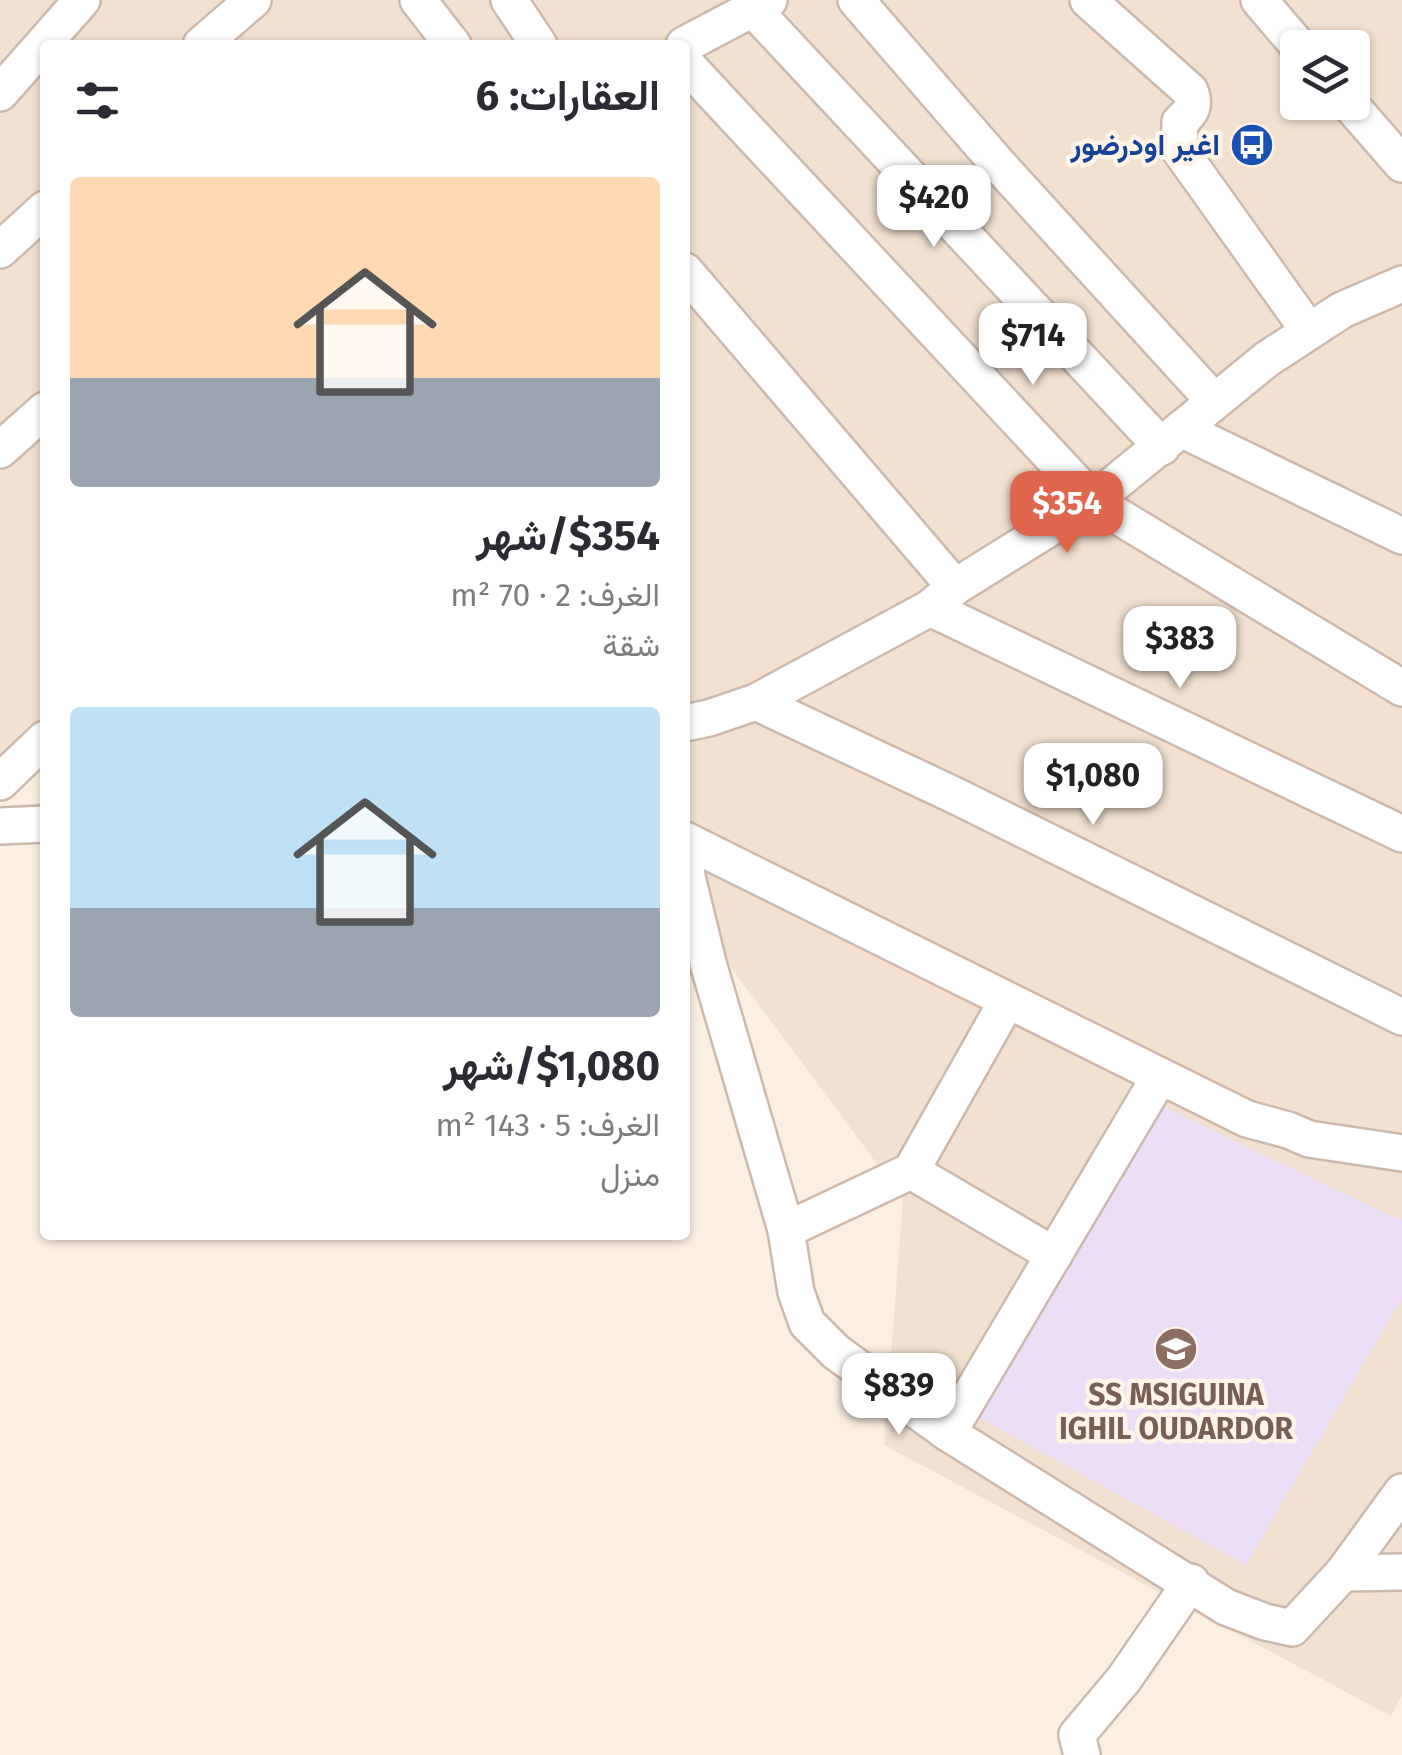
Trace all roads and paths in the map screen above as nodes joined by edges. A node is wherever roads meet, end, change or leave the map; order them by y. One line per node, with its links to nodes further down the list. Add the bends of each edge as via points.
1 (82, 0): 10 (street)
2 (252, 0): 11 (street)
3 (418, 0): 12 (street)
4 (509, 0): 13 (street)
5 (856, 0): 25 (street)
6 (1088, 0): 24 (street, via 1190,91 1192,112 1180,122 1179,150)
7 (1259, 0): 9 (street)
8 (761, 4): 14 (street); 27 (street)
9 (1285, 30)
10 (47, 40)
11 (207, 40)
12 (449, 40)
13 (535, 40)
14 (690, 42)
15 (40, 48): 17 (street)
16 (690, 67): 29 (street)
17 (0, 93)
18 (1364, 120): 19 (street)
19 (1402, 164)
20 (40, 214): 21 (street)
21 (0, 250)
22 (690, 277): 31 (street)
23 (1396, 298): 24 (street, via 1342,310)
24 (1309, 331): 25 (street)
25 (1214, 401): 27 (street)
26 (40, 414): 28 (street)
27 (1172, 438): 29 (street); 30 (street)
28 (0, 450)
29 (1094, 501): 31 (street); 32 (street)
30 (1402, 536)
31 (942, 598): 33 (street); 39 (street)
32 (1402, 688)
33 (756, 702): 34 (street); 43 (street)
34 (690, 722)
35 (40, 744): 36 (street)
36 (0, 782)
37 (40, 824): 38 (street)
38 (0, 826)
39 (1402, 834)
40 (690, 842): 42 (street)
41 (690, 889): 47 (street)
42 (1008, 1001): 44 (street); 46 (street)
43 (1402, 1018)
44 (1160, 1076): 45 (street, via 1247,1119 1309,1139); 48 (street)
45 (1402, 1154)
46 (912, 1171): 47 (street); 48 (street)
47 (786, 1230): 49 (street, via 807,1322 836,1352)
48 (1054, 1255): 49 (street)
49 (948, 1434): 53 (street)
50 (1402, 1492): 52 (street)
51 (1402, 1572): 52 (street)
52 (1344, 1574): 53 (street, via 1292,1628 1226,1607)
53 (1191, 1582): 54 (street, via 1077,1735)
54 (1082, 1755)

